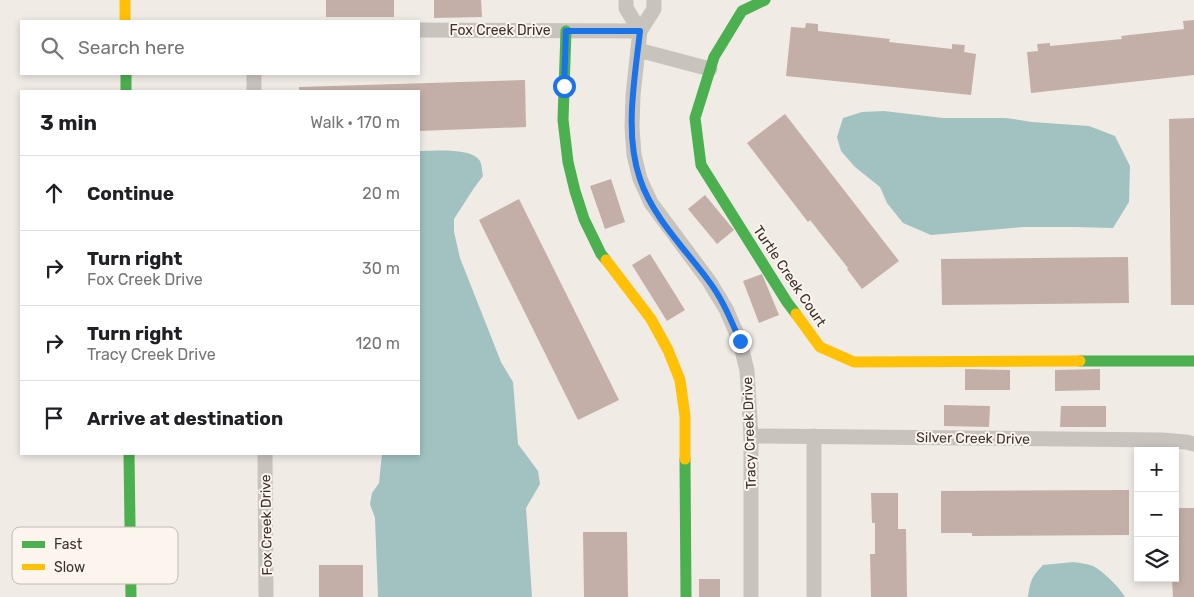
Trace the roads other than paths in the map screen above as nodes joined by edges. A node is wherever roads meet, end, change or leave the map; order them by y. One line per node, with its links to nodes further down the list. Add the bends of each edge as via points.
1 (125, 0): 5 (street)
2 (626, 0): 8 (street, via 626,8)
3 (654, 0): 8 (street, Tracy Creek Drive, via 654,9)
4 (766, 0): 10 (street, Turtle Creek Court, via 742,11)
5 (125, 20)
6 (420, 30): 7 (street, Fox Creek Drive)
7 (566, 31): 8 (street, Fox Creek Drive); 25 (street, via 563,120 568,162 584,219 601,254 651,319 680,380 686,416)
8 (640, 31): 9 (street, Tracy Creek Drive)
9 (638, 50): 10 (street); 16 (street, Tracy Creek Drive, via 632,127 640,179 651,204 709,281 740,341 747,372)
10 (710, 69): 15 (street, Turtle Creek Court, via 695,118 701,165 787,302 820,347 854,362)
11 (126, 75): 13 (street)
12 (254, 75): 14 (street)
13 (126, 90)
14 (254, 90)
15 (1194, 361)
16 (751, 436): 17 (street, Silver Creek Drive); 26 (street, Tracy Creek Drive)
17 (814, 436): 18 (street, Silver Creek Drive, via 1162,440); 27 (street)
18 (1194, 444)
19 (130, 455): 21 (street)
20 (265, 455): 24 (street, Fox Creek Drive)
21 (131, 527)
22 (131, 584): 23 (street)
23 (131, 597)
24 (266, 597)
25 (686, 597)
26 (751, 597)
27 (814, 597)

